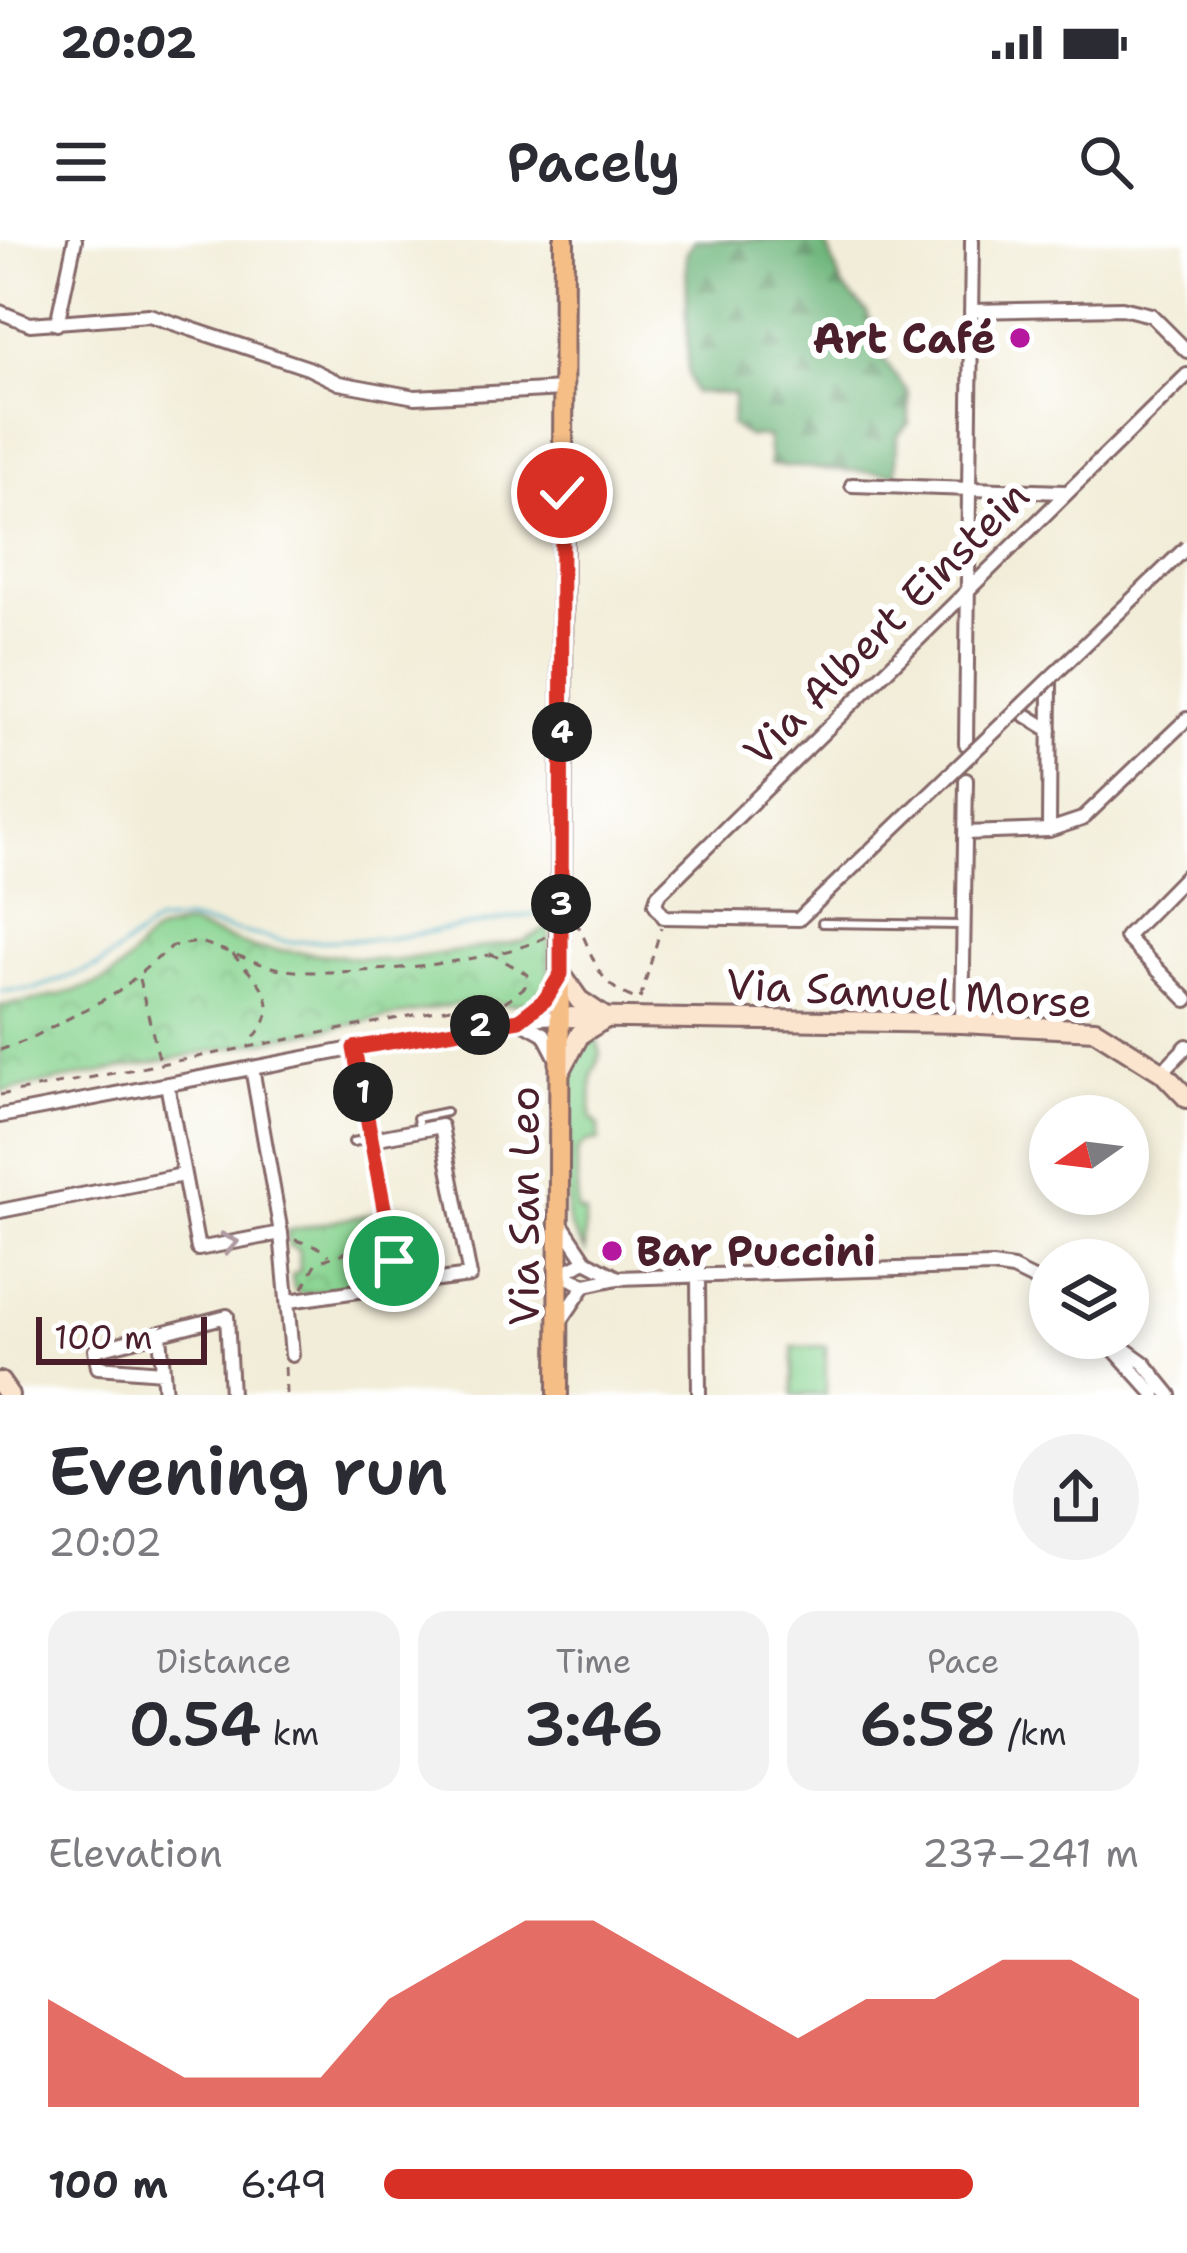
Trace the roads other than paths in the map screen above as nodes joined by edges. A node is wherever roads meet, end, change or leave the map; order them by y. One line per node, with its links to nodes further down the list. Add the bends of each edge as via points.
1 (75, 240): 6 (street)
2 (564, 240): 9 (main road, Via San Leo)
3 (972, 240): 4 (street)
4 (970, 311): 7 (street, via 1122,308 1150,315); 11 (street)
5 (0, 312): 6 (street, via 30,325)
6 (57, 325): 9 (street, via 149,315 338,383 416,397)
7 (1187, 351)
8 (1187, 375): 12 (street, Via Albert Einstein)
9 (563, 388): 26 (main road, Via San Leo, bridge)
10 (852, 485): 11 (street)
11 (968, 489): 12 (street); 14 (street)
12 (1065, 492): 14 (street, Via Albert Einstein)
13 (1187, 547): 15 (street, bridge)
14 (966, 592): 16 (street, Via Albert Einstein, bridge, via 655,904 669,918 799,919); 19 (street)
15 (1050, 680): 16 (street, bridge); 18 (street)
16 (1019, 711): 18 (street)
17 (1187, 718): 21 (street, via 1082,819)
18 (1050, 730): 21 (street)
19 (966, 744)
20 (966, 780): 22 (street)
21 (1049, 830): 22 (street)
22 (964, 833): 25 (street)
23 (1187, 875): 27 (street, via 1126,937)
24 (822, 923): 25 (lane)
25 (964, 925): 31 (street)
26 (561, 974): 28 (main road, Via San Leo); 29 (street, via 579,1000); 30 (street)
27 (1187, 1000)
28 (560, 1017): 29 (street, Via Samuel Morse); 30 (street); 35 (main road, Via San Leo)
29 (606, 1018): 31 (street, Via Samuel Morse); 35 (street, via 580,1034)
30 (519, 1020): 33 (street); 35 (street, via 544,1034)
31 (962, 1023): 36 (street, Via Samuel Morse, via 1096,1030)
32 (1187, 1046): 36 (street)
33 (354, 1048): 34 (street); 42 (street)
34 (252, 1068): 37 (street); 47 (street)
35 (560, 1072): 46 (main road, Via San Leo)
36 (1162, 1072): 38 (street, Via Samuel Morse)
37 (166, 1084): 40 (street); 44 (street)
38 (1187, 1098)
39 (446, 1112): 41 (lane, via 417,1118)
40 (0, 1116)
41 (420, 1130): 42 (street); 53 (street, via 441,1126 470,1276)
42 (373, 1138): 43 (lane); 53 (street)
43 (353, 1142)
44 (183, 1175): 45 (street); 47 (street, one-way to 47, via 198,1250)
45 (0, 1210)
46 (559, 1221): 48 (street); 49 (main road, Via San Leo)
47 (281, 1233): 55 (street)
48 (586, 1261): 49 (street); 51 (street)
49 (560, 1274): 54 (street); 56 (main road, Via San Leo)
50 (1029, 1277): 52 (street, via 992,1266)
51 (618, 1278): 52 (street); 54 (street)
52 (698, 1278): 67 (street)
53 (398, 1279): 55 (street)
54 (585, 1285): 56 (street)
55 (295, 1300): 58 (street)
56 (559, 1326): 66 (main road, Via San Leo)
57 (160, 1335): 61 (street); 61 (street, via 95,1350 98,1367); 65 (street, via 226,1316)
58 (292, 1355)
59 (1125, 1359): 68 (street)
60 (1138, 1359): 69 (street)
61 (163, 1372): 64 (street)
62 (0, 1382): 63 (street)
63 (9, 1395)
64 (165, 1395)
65 (231, 1395)
66 (558, 1395)
67 (699, 1395)
68 (1155, 1395)
69 (1170, 1395)

